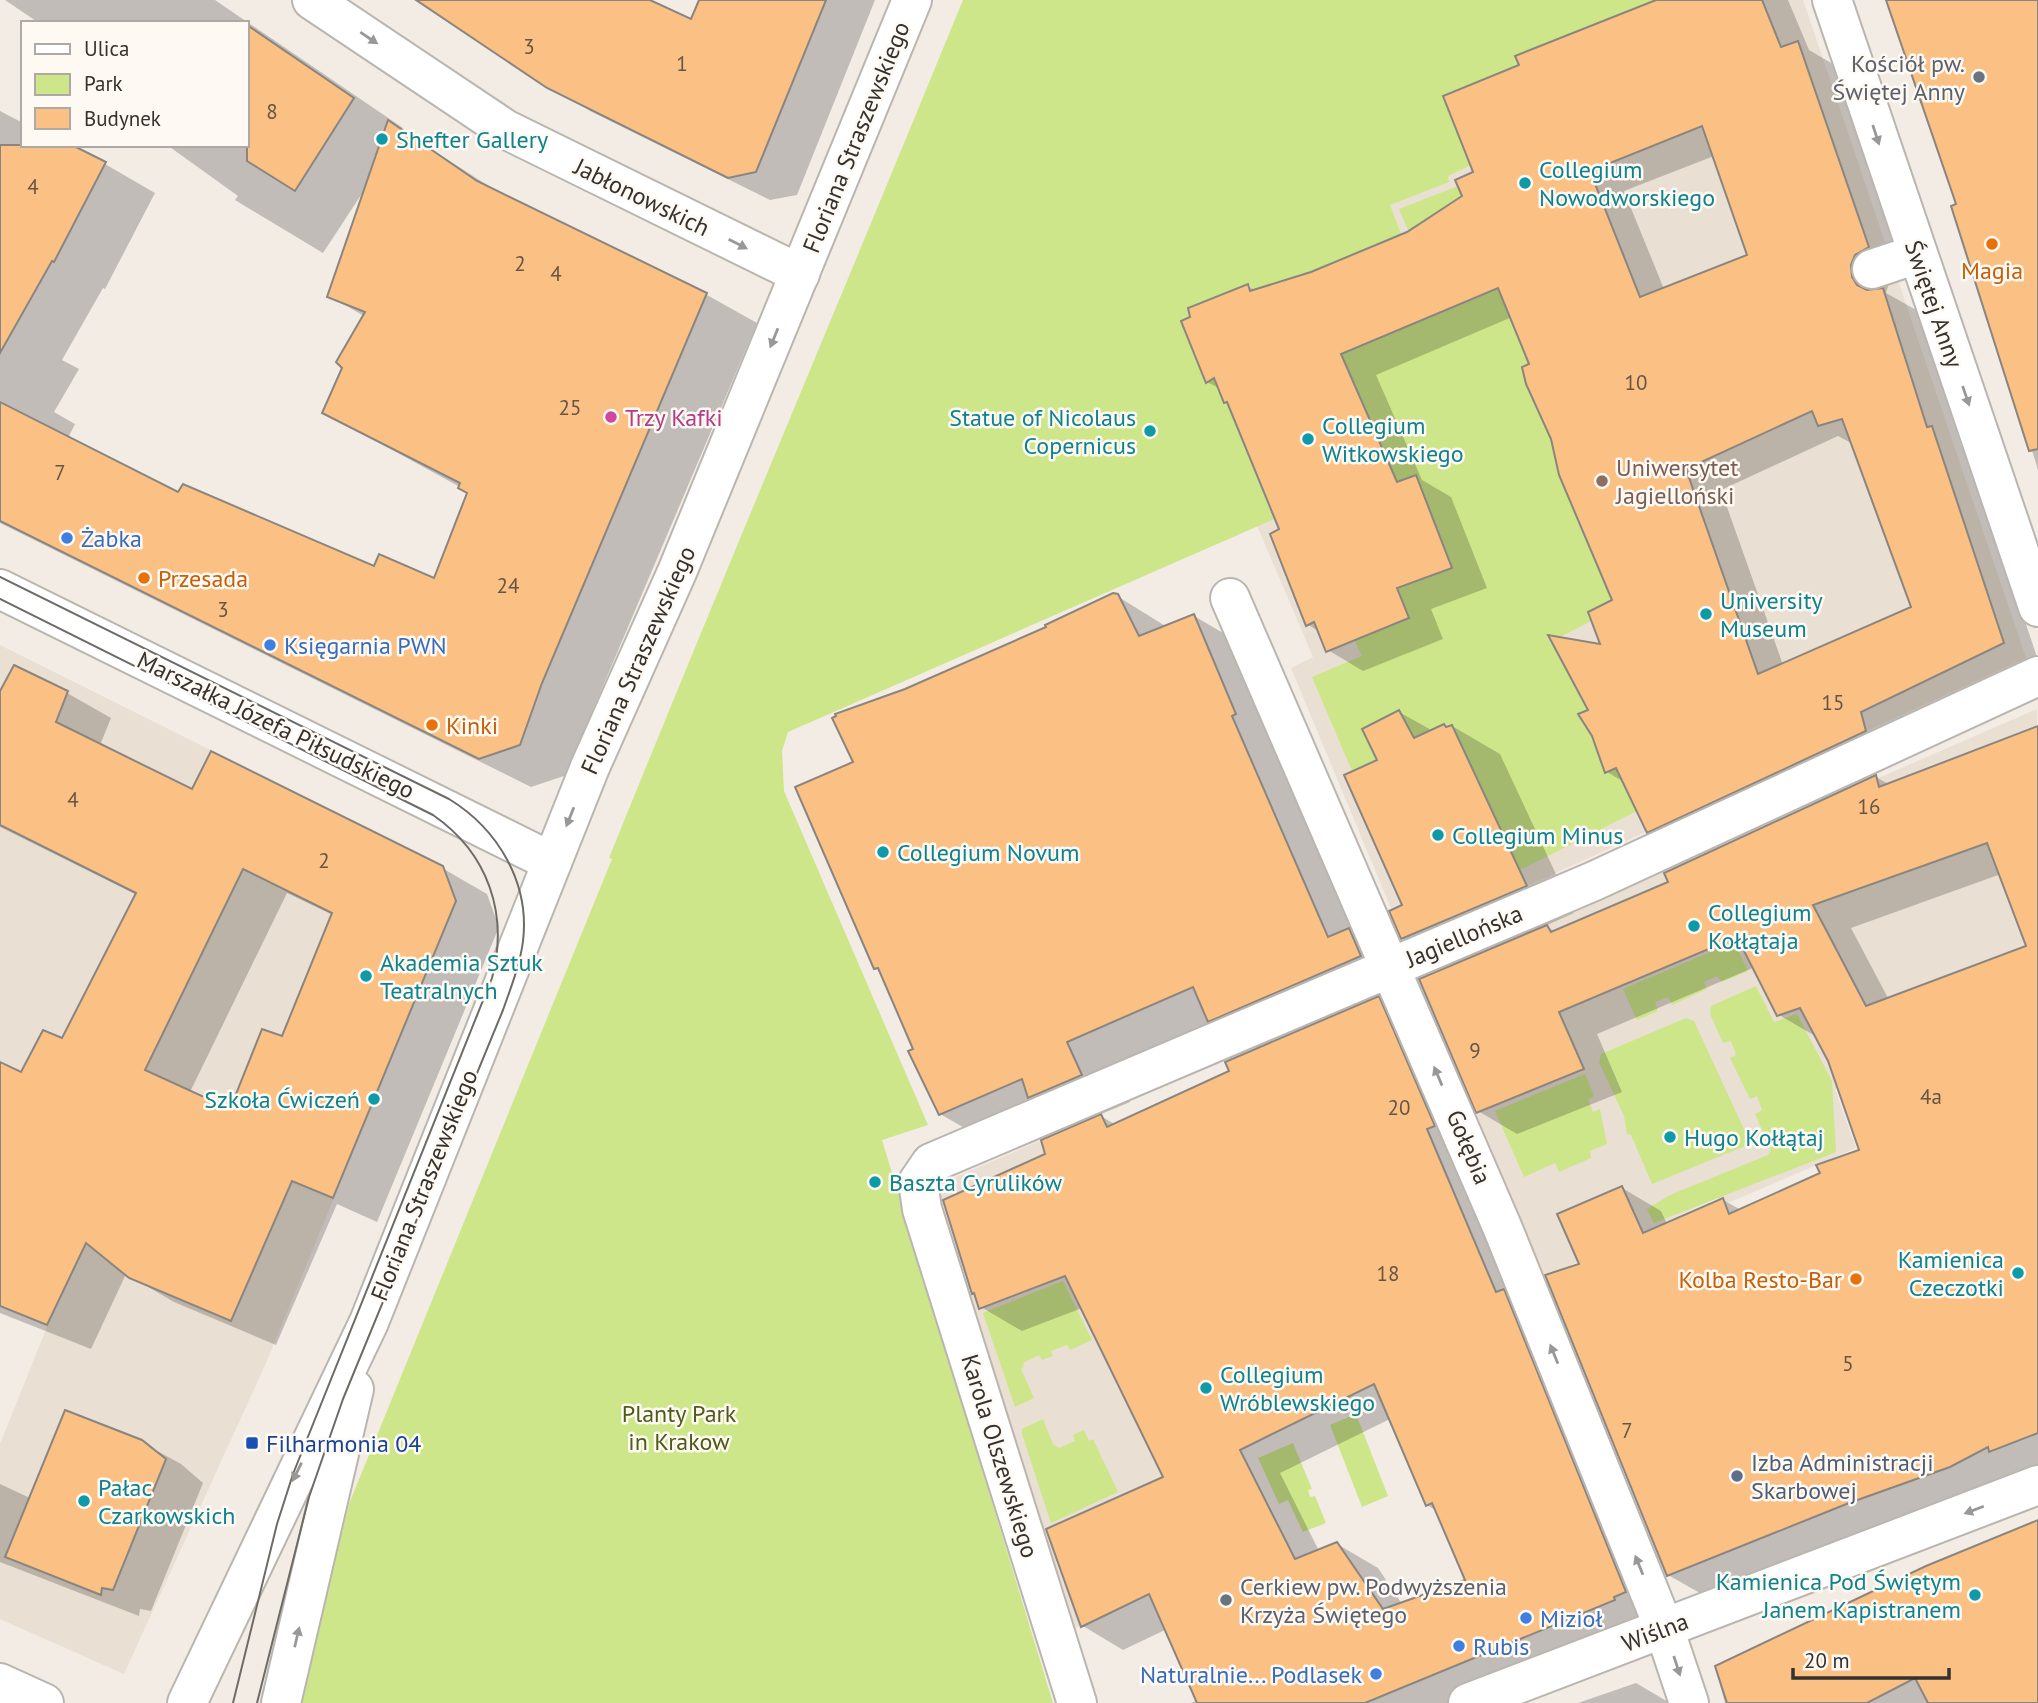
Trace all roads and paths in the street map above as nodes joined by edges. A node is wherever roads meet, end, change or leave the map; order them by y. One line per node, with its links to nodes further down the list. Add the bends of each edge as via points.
1 (312, 0): 6 (street, Jabłonowskich, one-way to 6, via 505,129)
2 (912, 0): 6 (street, Floriana Straszewskiego)
3 (1832, 0): 4 (street, Świętej Anny, one-way to 4)
4 (1917, 254): 5 (street); 9 (street, Świętej Anny, one-way to 9)
5 (1872, 269)
6 (800, 274): 11 (street, Floriana Straszewskiego, one-way to 11)
7 (0, 589): 11 (street, Marszałka Józefa Piłsudskiego)
8 (1230, 598): 12 (street, Gołębia)
9 (2038, 607)
10 (2038, 676): 12 (street, Jagiellońska, via 1594,881)
11 (552, 862): 14 (street, Floriana Straszewskiego)
12 (1391, 967): 13 (street, Jagiellońska, via 931,1163 919,1182); 16 (street, Gołębia, one-way to 12, via 1503,1229)
13 (922, 1209): 21 (street, Karola Olszewskiego)
14 (369, 1322): 19 (street, Floriana Straszewskiego, one-way to 19); 20 (street, Floriana Straszewskiego, one-way to 14)
15 (2038, 1485): 16 (street, Wiślna, one-way to 16)
16 (1664, 1628): 22 (street, Wiślna); 23 (street, Gołębia, one-way to 23)
17 (0, 1684): 18 (street)
18 (44, 1703)
19 (187, 1703)
20 (281, 1703)
21 (1077, 1703)
22 (1468, 1703)
23 (1689, 1703)

